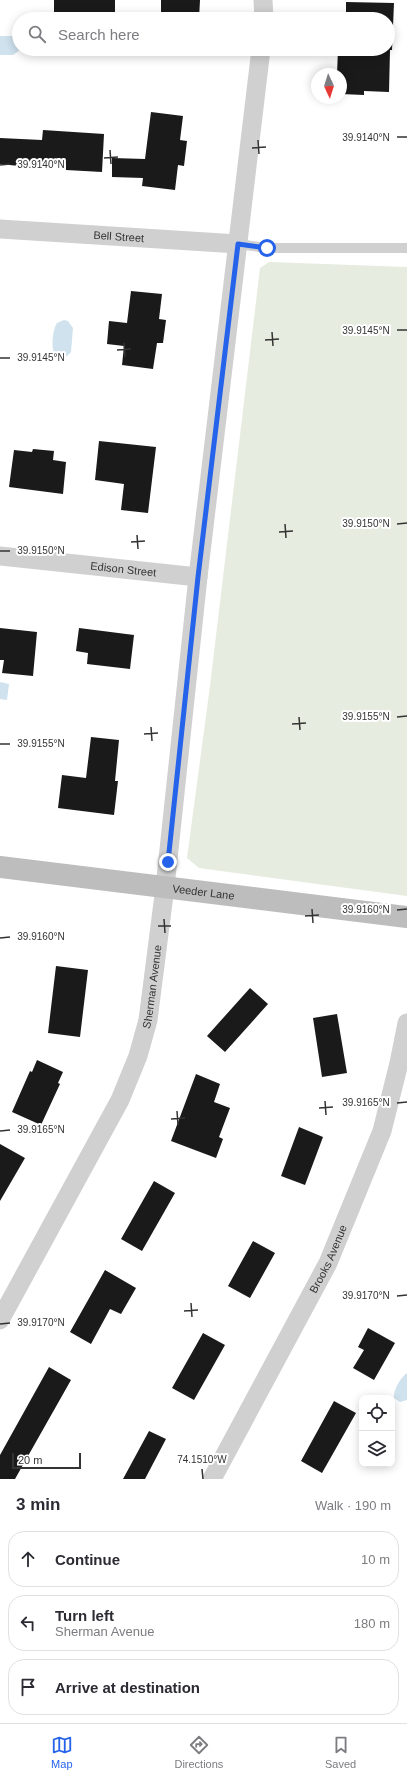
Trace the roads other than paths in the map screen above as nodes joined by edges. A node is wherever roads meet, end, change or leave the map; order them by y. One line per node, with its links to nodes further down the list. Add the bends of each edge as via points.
1 (263, 0): 2 (street)
2 (264, 12)
3 (260, 56): 5 (street, Sherman Avenue)
4 (0, 229): 5 (street, Bell Street)
5 (238, 244): 6 (lane, via 267,248); 8 (street, Sherman Avenue)
6 (407, 248)
7 (0, 556): 8 (street, Edison Street)
8 (198, 577): 10 (street, Sherman Avenue)
9 (0, 867): 10 (street, Veeder Lane)
10 (165, 887): 11 (street, Veeder Lane); 13 (street, Sherman Avenue, via 148,1020 138,1056 120,1100)
11 (407, 917)
12 (407, 1023): 14 (street, Brooks Avenue, via 382,1131 328,1263)
13 (0, 1320)
14 (212, 1479)

